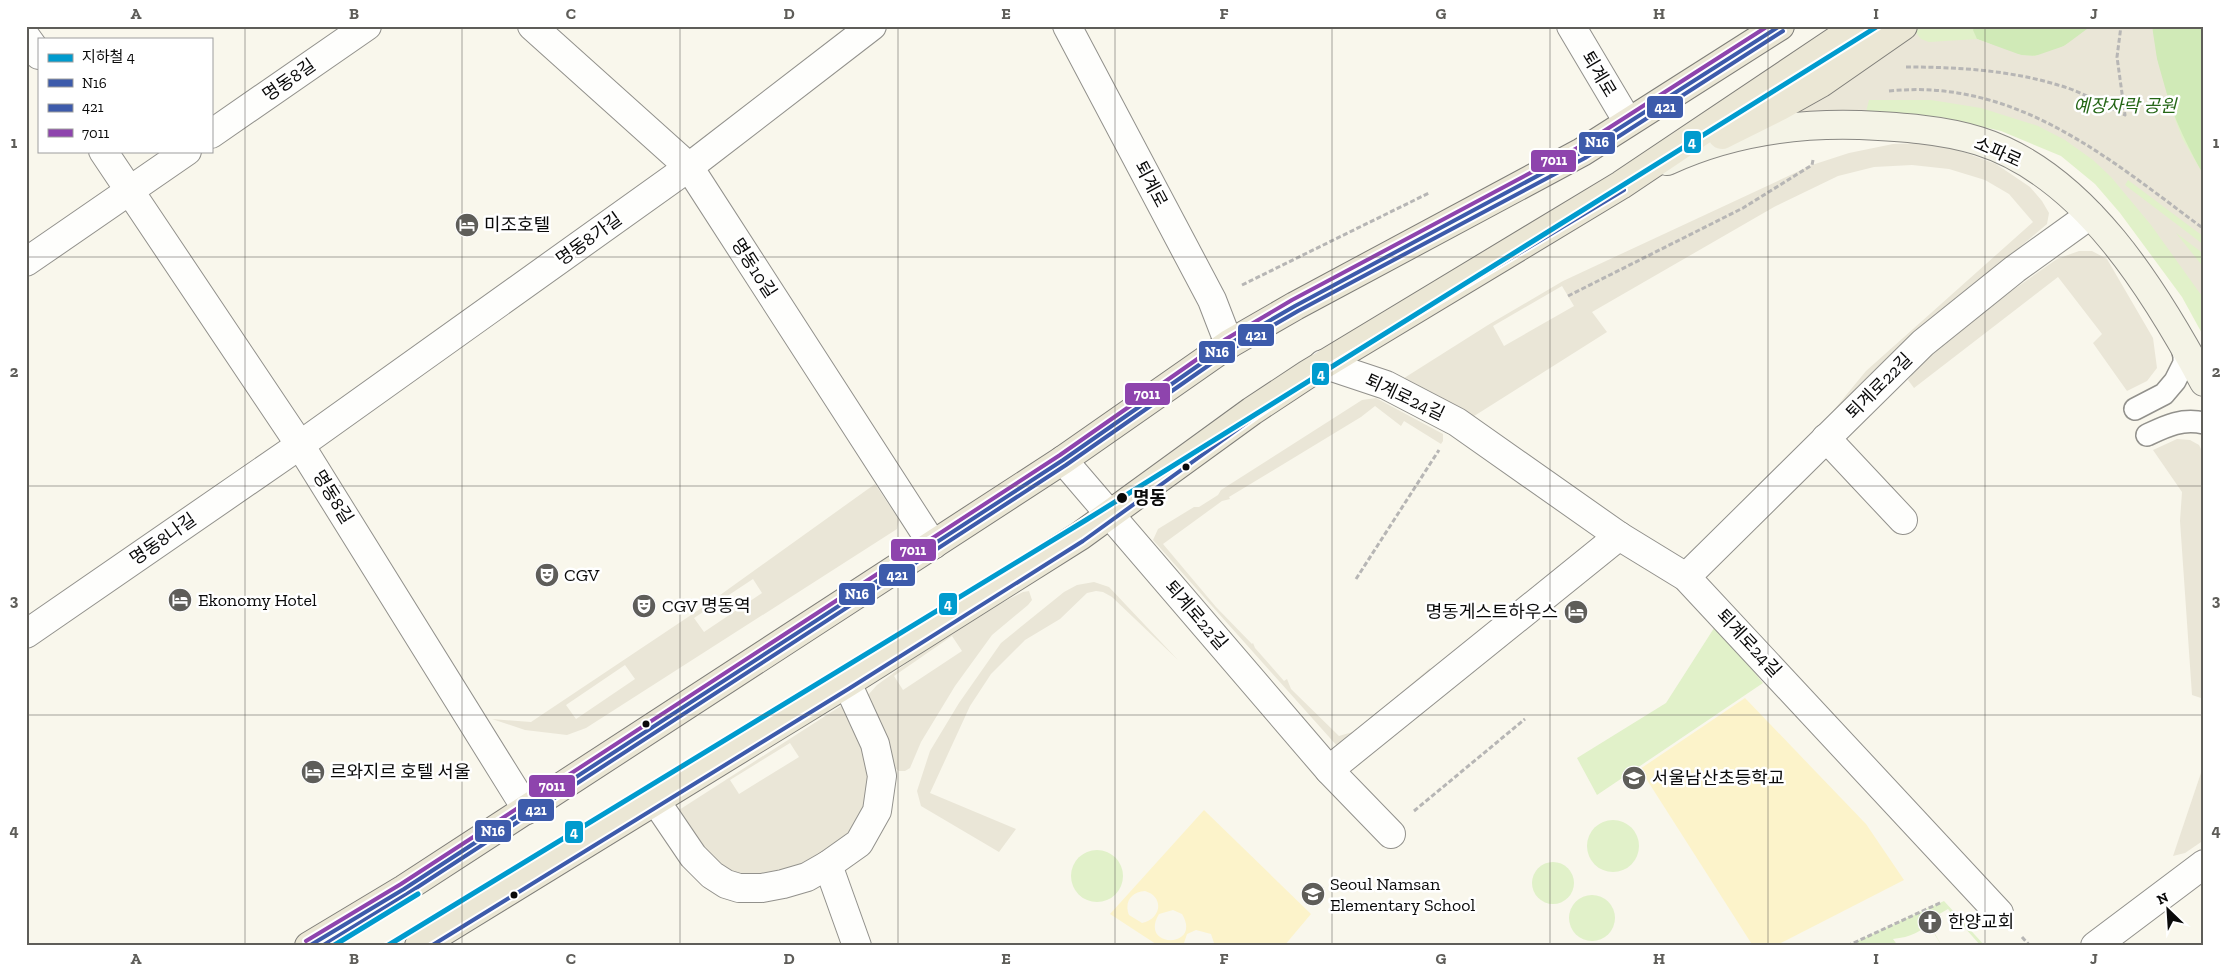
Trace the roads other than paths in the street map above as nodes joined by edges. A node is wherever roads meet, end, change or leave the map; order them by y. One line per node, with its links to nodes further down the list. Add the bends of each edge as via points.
1 (367, 26): 13 (street, 명동8길)
2 (532, 26): 18 (street, 명동10길)
3 (872, 26): 18 (street, 명동8가길)
4 (1067, 26): 24 (street, 퇴계로, via 1212,300)
5 (1571, 26): 12 (street, 퇴계로)
6 (1748, 26): 12 (main road)
7 (1780, 26): 17 (main road)
8 (1858, 26): 19 (main road)
9 (1903, 26): 14 (main road, via 1780,106)
10 (26, 36): 11 (street)
11 (38, 54)
12 (1628, 122): 17 (main road)
13 (212, 133)
14 (1689, 151): 19 (street, 소파로); 21 (street, 소파로, via 1760,131 1819,125 1900,127 1951,134 1981,142 2038,171 2064,189)
15 (104, 152): 20 (street, 명동8길)
16 (186, 152): 20 (street)
17 (1582, 152): 24 (main road)
18 (689, 167): 31 (street, 명동8가길); 36 (street, 명동10길)
19 (1621, 186): 25 (main road)
20 (130, 191): 22 (street); 31 (street, 명동8길)
21 (2090, 215): 23 (street, 소파로, via 2113,240); 30 (street, 퇴계로22길, via 2015,269 1923,343)
22 (26, 262)
23 (2180, 338): 26 (street, 소파로); 27 (lane, via 2184,363 2175,381 2164,394)
24 (1229, 344): 32 (main road)
25 (1323, 364): 33 (main road, via 1252,411); 35 (street, 퇴계로24길, via 1386,385 1457,422)
26 (2204, 382)
27 (2135, 409)
28 (2204, 423): 29 (lane, via 2174,422)
29 (2147, 435)
30 (1826, 438): 34 (street); 37 (street, 퇴계로22길)
31 (300, 445): 38 (street, 명동8나길); 42 (street, 명동8길)
32 (1063, 460): 33 (street, 퇴계로22길); 36 (main road)
33 (1110, 515): 39 (main road); 40 (street, 퇴계로22길)
34 (1902, 520)
35 (1619, 536): 37 (street, 퇴계로24길); 40 (street)
36 (933, 545): 42 (main road)
37 (1686, 577): 46 (street, 퇴계로24길)
38 (26, 634)
39 (847, 683): 41 (main road); 45 (street, via 874,744 882,776 877,811 859,843)
40 (1329, 770): 43 (street, 퇴계로22길)
41 (655, 800): 45 (street, via 693,856 726,884 739,888 784,884 807,878); 47 (main road)
42 (527, 810): 48 (main road)
43 (1391, 834)
44 (2204, 864): 50 (street)
45 (828, 865): 49 (street)
46 (1999, 913)
47 (430, 943)
48 (310, 946)
49 (857, 946)
50 (2095, 946)

